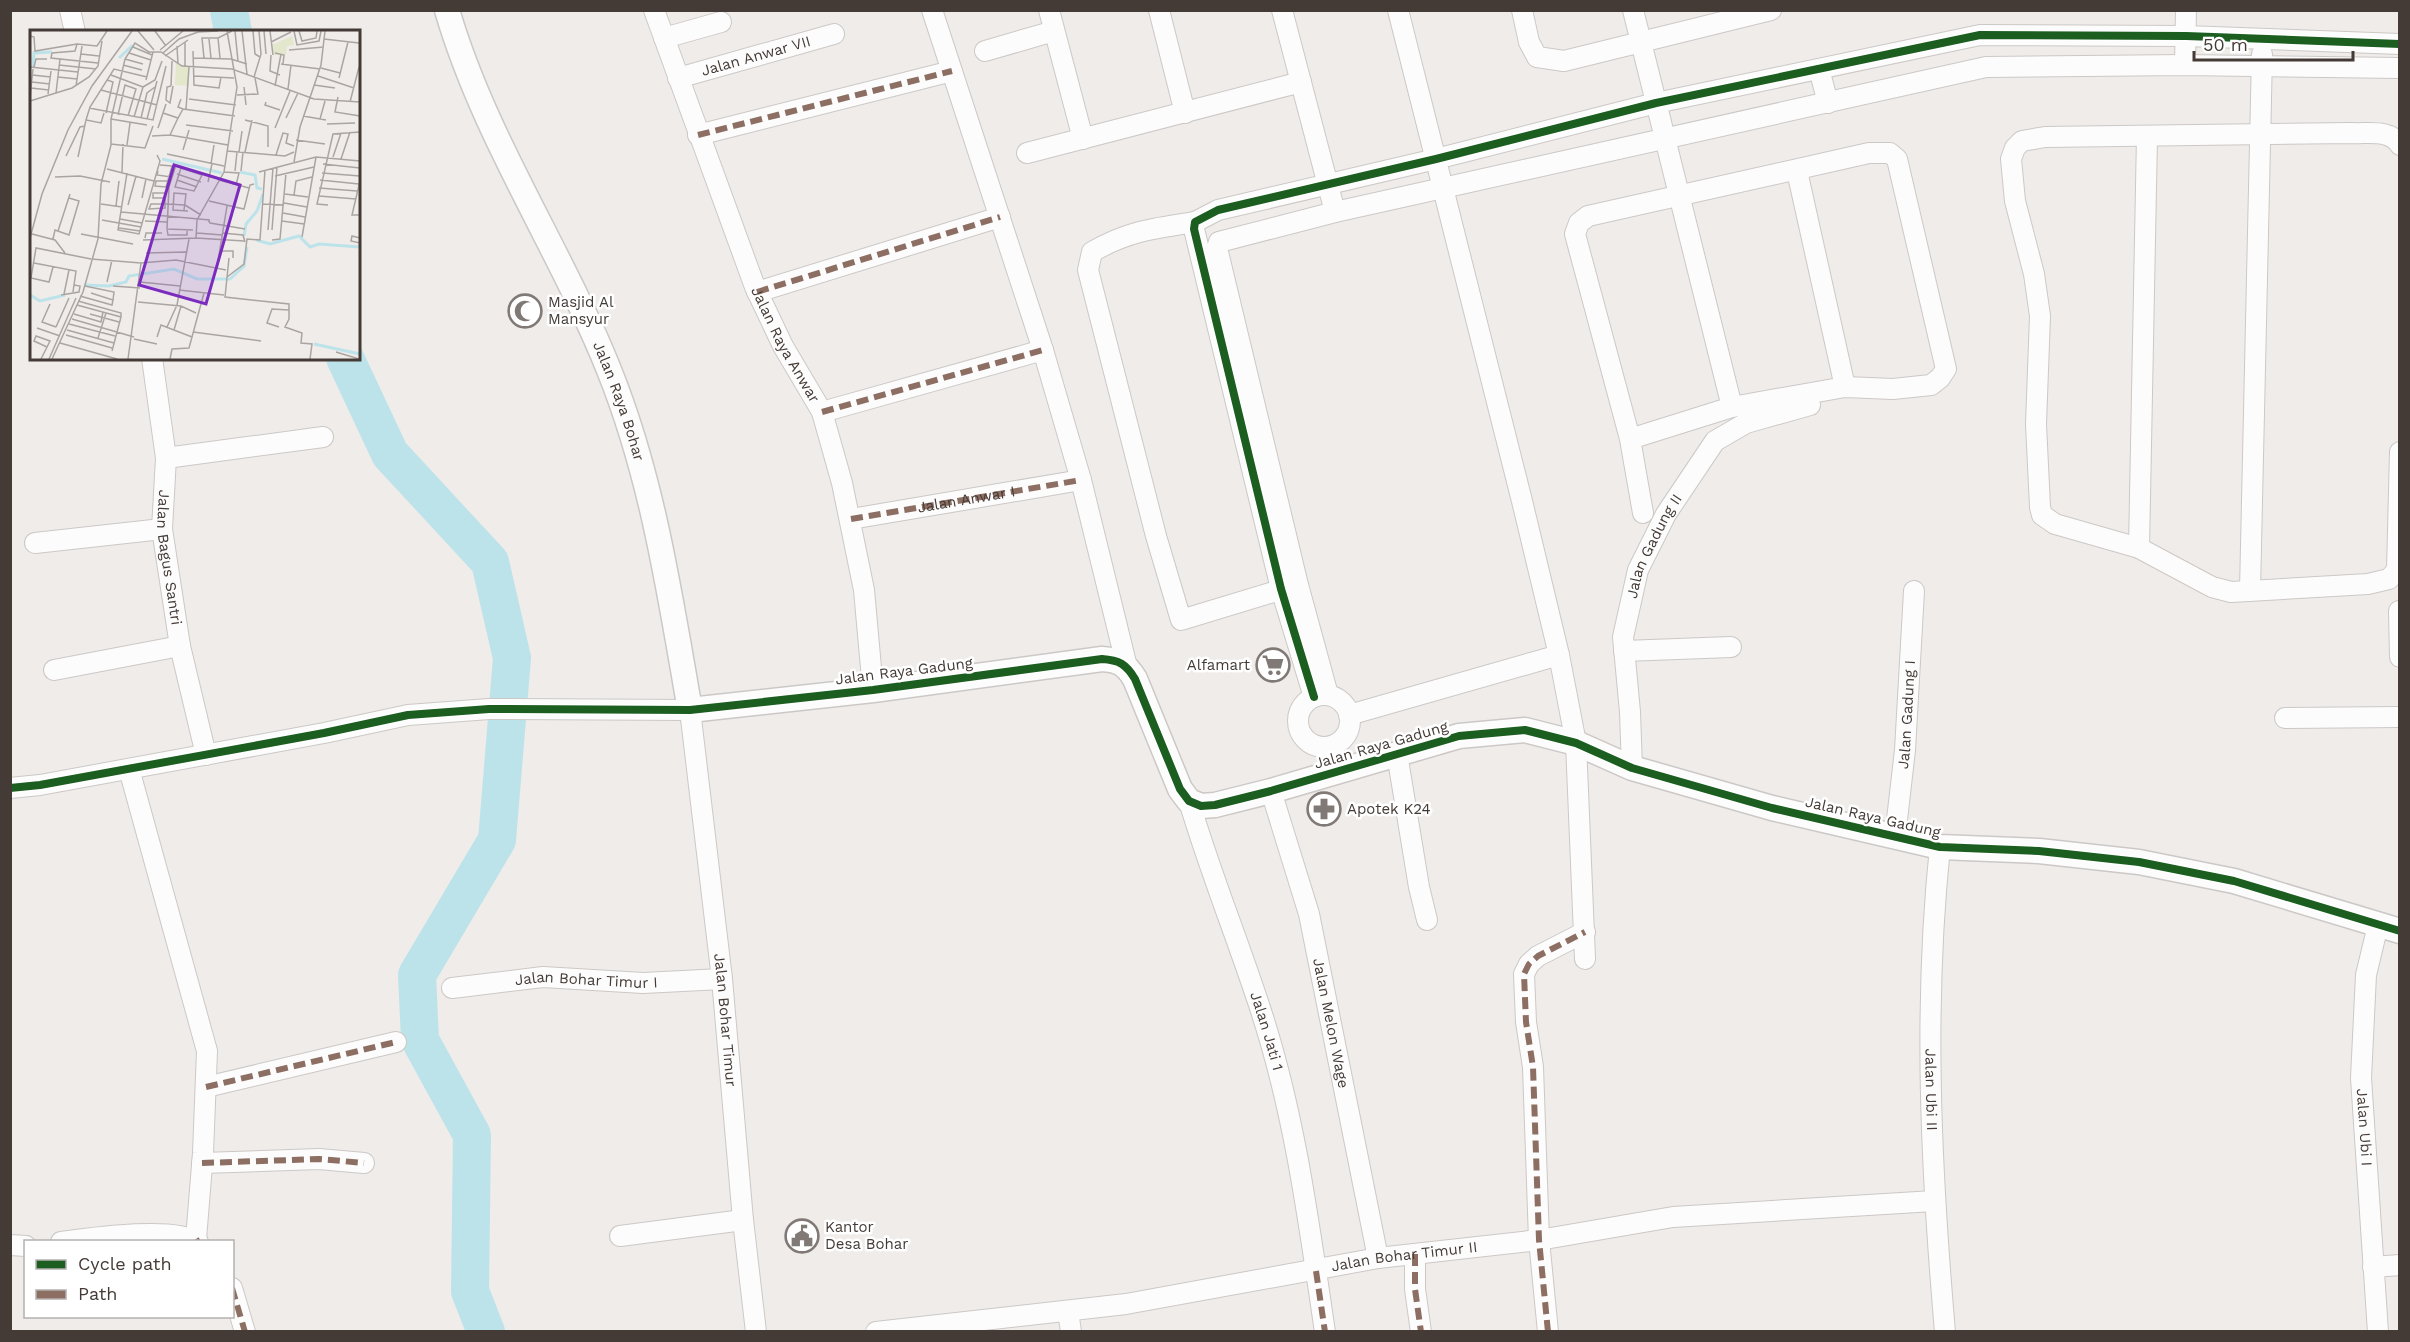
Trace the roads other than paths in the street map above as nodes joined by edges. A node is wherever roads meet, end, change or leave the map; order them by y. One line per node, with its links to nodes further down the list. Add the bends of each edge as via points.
1 (70, 10): 15 (street)
2 (447, 10): 83 (street, Jalan Raya Bohar, via 474,88 609,370 662,552)
3 (654, 10): 20 (street, Jalan Raya Anwar)
4 (932, 10): 30 (street)
5 (1049, 10): 16 (street)
6 (1159, 10): 35 (street)
7 (1282, 10): 32 (street)
8 (1398, 10): 43 (street)
9 (1522, 10): 22 (street, via 1529,42 1537,57 1564,60)
10 (1633, 10): 22 (street)
11 (1771, 10): 13 (street)
12 (2186, 10): 19 (street)
13 (1750, 13): 22 (street)
14 (721, 22): 20 (street)
15 (75, 30)
16 (1054, 31): 24 (street); 39 (street)
17 (834, 34): 31 (street, Jalan Anwar VII)
18 (1980, 35): 19 (street); 27 (street); 29 (street)
19 (2186, 36): 21 (street); 25 (street)
20 (663, 38): 31 (street, Jalan Raya Anwar)
21 (2262, 39): 23 (street); 26 (street)
22 (1641, 41): 33 (street)
23 (2400, 44)
24 (985, 51)
25 (2185, 65): 26 (street); 27 (street)
26 (2262, 65): 28 (street); 37 (street)
27 (1986, 67): 34 (street)
28 (2400, 68)
29 (1819, 69): 33 (street); 34 (street)
30 (952, 71): 36 (street); 49 (street)
31 (678, 78): 36 (street, Jalan Raya Anwar)
32 (1301, 82): 35 (street); 45 (street)
33 (1656, 103): 40 (street); 43 (street)
34 (1828, 103): 40 (street)
35 (1185, 113): 39 (street)
36 (698, 135): 51 (street, Jalan Raya Anwar)
37 (2260, 135): 38 (street); 41 (street, via 2386,134 2395,137); 72 (street)
38 (2147, 136): 69 (street); 69 (street, via 2045,137 2022,141 2011,159 2015,201 2034,273 2040,316 2037,472 2042,514 2055,524)
39 (1083, 139): 42 (street)
40 (1666, 140): 46 (street); 47 (street)
41 (2400, 145)
42 (1027, 153)
43 (1436, 159): 45 (street); 46 (street)
44 (1797, 171): 47 (street); 54 (street); 54 (street, via 1869,153 1890,153 1896,159 1946,369 1931,385 1893,389)
45 (1328, 184): 48 (street); 50 (street, via 1218,210)
46 (1444, 190): 48 (street); 77 (street)
47 (1679, 196): 57 (street); 61 (street, via 1588,216 1579,223 1575,234)
48 (1335, 212): 56 (street, via 1217,244)
49 (1000, 218): 51 (street); 52 (street)
50 (1195, 222): 58 (street); 70 (street, via 1115,239 1092,252 1088,270 1156,536 1181,620)
51 (757, 292): 59 (street, Jalan Raya Anwar, via 784,327)
52 (1043, 350): 59 (street); 64 (street)
53 (153, 360): 63 (street, Jalan Bagus Santri)
54 (1845, 387): 57 (street)
55 (1812, 404): 76 (street, Jalan Gadung II, via 1746,423 1715,441 1666,514 1638,570 1623,637)
56 (1257, 407): 58 (street); 70 (street)
57 (1732, 407): 61 (street)
58 (1238, 410): 70 (street)
59 (822, 412): 66 (street, Jalan Raya Anwar)
60 (323, 436): 63 (street)
61 (1630, 439): 65 (street)
62 (2400, 452): 72 (street, via 2397,570 2389,579 2368,584)
63 (166, 458): 67 (street, Jalan Bagus Santri)
64 (1082, 480): 66 (street, Jalan Anwar I); 79 (street)
65 (1643, 513)
66 (851, 519): 81 (street, Jalan Raya Anwar, via 864,590)
67 (162, 529): 68 (street); 74 (street, Jalan Bagus Santri)
68 (35, 543)
69 (2139, 548): 72 (street, via 2212,587)
70 (1290, 587): 82 (street)
71 (1914, 591): 97 (street, Jalan Gadung I, via 1905,750)
72 (2250, 591)
73 (2399, 611): 78 (street)
74 (180, 645): 80 (street); 89 (street, Jalan Bagus Santri)
75 (1731, 647): 76 (street)
76 (1624, 651): 91 (street, Jalan Gadung II)
77 (1559, 655): 84 (street); 87 (street)
78 (2400, 657)
79 (1127, 667): 81 (street, Jalan Raya Gadung, via 1116,660 1102,659); 96 (street, via 1180,789)
80 (54, 670)
81 (873, 690): 83 (street, Jalan Raya Gadung)
82 (1321, 696): 84 (street, via 1337,698); 88 (street, via 1301,709 1299,727 1310,742 1319,746)
83 (690, 710): 89 (street, via 489,709 408,715); 103 (street, Jalan Bohar Timur)
84 (1349, 715): 88 (street, via 1344,737)
85 (2400, 717): 86 (street)
86 (2285, 718)
87 (1576, 743): 90 (street, Jalan Raya Gadung, via 1524,730 1459,736); 91 (street, Jalan Raya Gadung); 101 (street)
88 (1335, 744): 93 (street)
89 (206, 754): 92 (street)
90 (1397, 754): 93 (street, Jalan Raya Gadung); 99 (street)
91 (1632, 768): 97 (street, Jalan Raya Gadung, via 1772,808)
92 (129, 769): 94 (street); 106 (street, via 201,1026 207,1051)
93 (1342, 770): 95 (street, Jalan Raya Gadung)
94 (10, 788)
95 (1271, 791): 96 (street, Jalan Raya Gadung, via 1215,805 1201,806); 116 (street, Jalan Melon Wage, via 1309,914)
96 (1189, 801): 119 (street, Jalan Jati 1, via 1261,1012 1291,1124)
97 (1895, 837): 98 (street, Jalan Raya Gadung)
98 (1940, 847): 100 (street, Jalan Raya Gadung, via 2038,851 2139,862 2234,881); 109 (street, Jalan Ubi II, via 1933,913 1929,1051)
99 (1427, 920)
100 (2389, 928): 118 (street, Jalan Ubi I, via 2366,975 2361,1078)
101 (1585, 932): 102 (street); 114 (street, via 1538,956 1524,974 1533,1067)
102 (1585, 959)
103 (722, 980): 104 (street, Jalan Bohar Timur I, via 643,983 543,976); 110 (street, Jalan Bohar Timur)
104 (452, 988)
105 (396, 1042): 106 (street)
106 (206, 1087): 107 (street)
107 (202, 1163): 108 (street, via 319,1159); 113 (street)
108 (364, 1163)
109 (1934, 1202): 114 (street, Jalan Bohar Timur II, via 1673,1217); 129 (street, Jalan Ubi II)
110 (743, 1220): 111 (street); 123 (street, Jalan Bohar Timur)
111 (620, 1236)
112 (75, 1240): 113 (street, via 156,1235)
113 (197, 1240)
114 (1539, 1240): 115 (street, Jalan Bohar Timur II); 128 (street)
115 (1415, 1254): 116 (street, Jalan Bohar Timur II); 127 (street)
116 (1378, 1258): 119 (street, Jalan Bohar Timur II)
117 (2400, 1266): 118 (street)
118 (2373, 1267): 130 (street, Jalan Ubi I)
119 (1316, 1271): 121 (street, Jalan Bohar Timur II); 126 (street, Jalan Jati 1)
120 (234, 1295): 122 (street)
121 (1068, 1311): 124 (street, Jalan Bohar Timur II); 125 (street)
122 (245, 1332)
123 (756, 1332)
124 (876, 1332)
125 (1071, 1332)
126 (1325, 1332)
127 (1421, 1332)
128 (1548, 1332)
129 (1945, 1332)
130 (2378, 1332)

